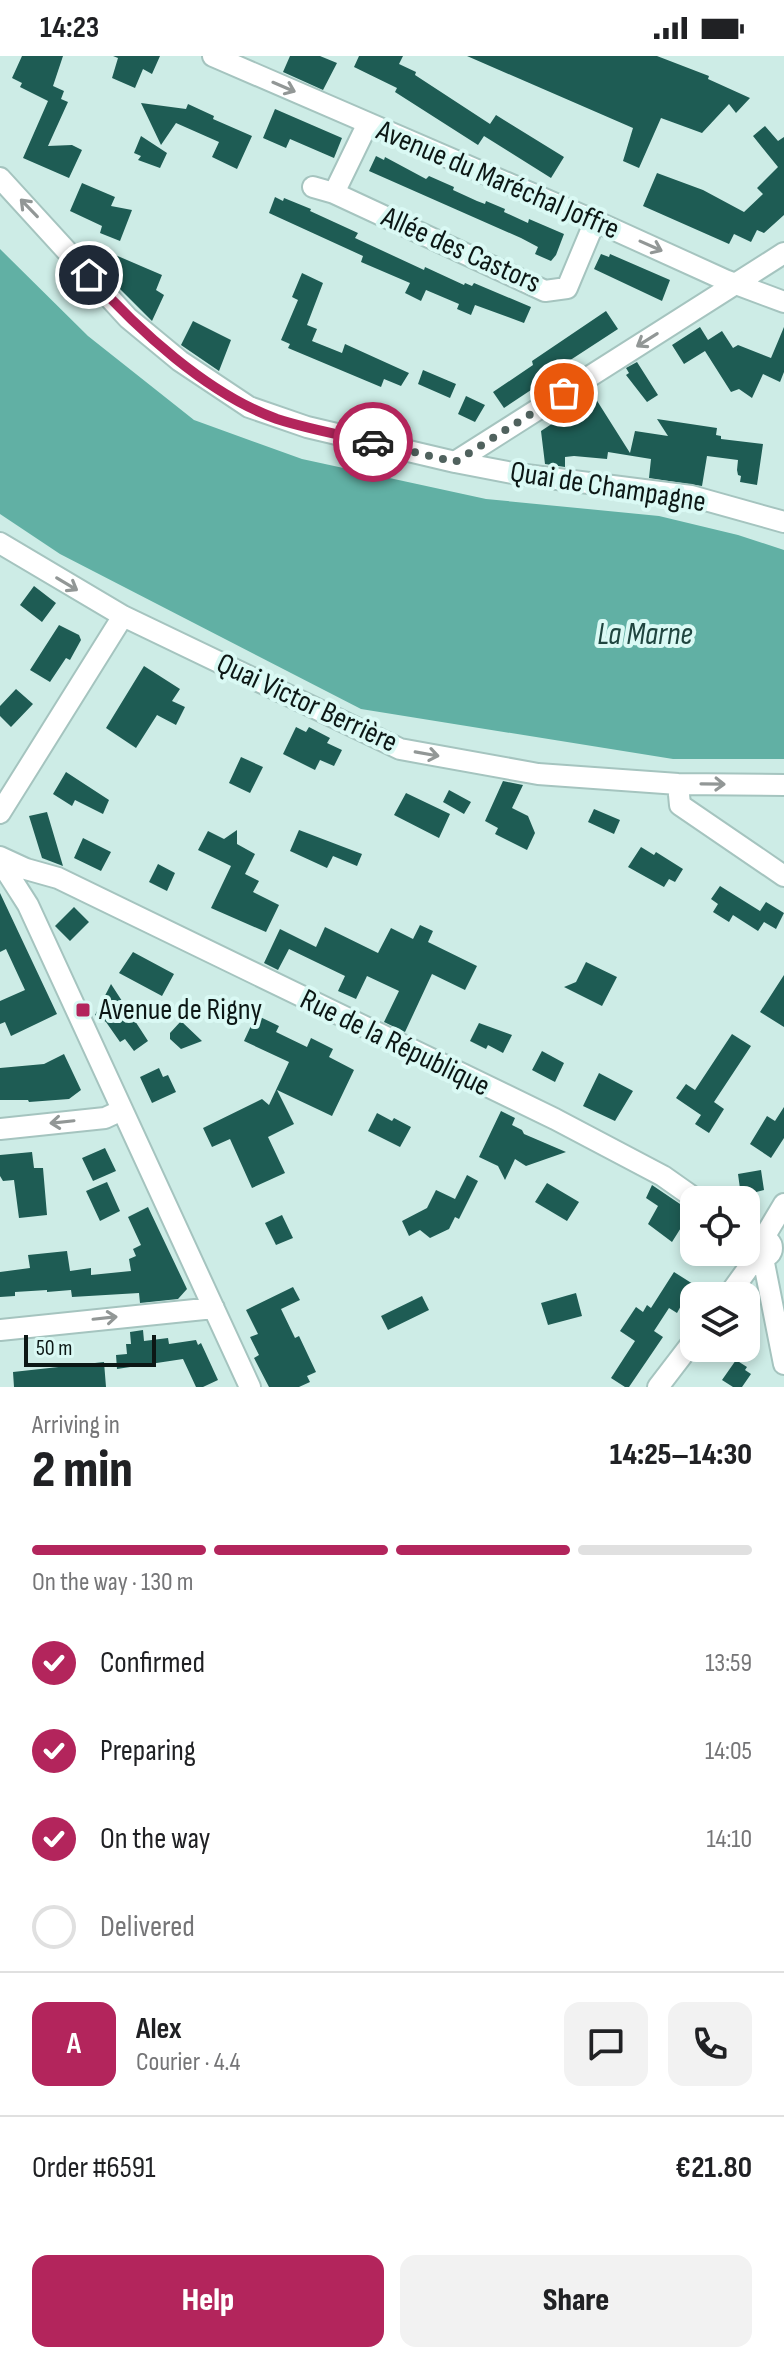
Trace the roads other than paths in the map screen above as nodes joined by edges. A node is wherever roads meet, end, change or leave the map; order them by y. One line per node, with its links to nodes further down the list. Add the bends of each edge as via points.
1 (213, 56): 2 (street, Avenue du Maréchal Joffre, one-way to 2)
2 (368, 123): 5 (street); 6 (street, Avenue du Maréchal Joffre)
3 (0, 178): 10 (street, Quai de Champagne, one-way to 3, via 277,418 239,400 128,318)
4 (313, 187): 5 (street, Allée des Castors)
5 (334, 193): 6 (street, Allée des Castors, via 545,291 567,288)
6 (595, 221): 8 (street, Avenue du Maréchal Joffre, one-way to 8)
7 (784, 253): 8 (street)
8 (737, 284): 9 (street, Avenue du Maréchal Joffre); 10 (street, one-way to 10)
9 (784, 302)
10 (455, 462): 11 (street, Quai de Champagne, via 691,496)
11 (784, 522)
12 (0, 543): 13 (street, Quai Victor Berrière, one-way to 13)
13 (123, 616): 14 (street, Quai Victor Berrière, one-way to 14, via 400,749 538,774); 16 (street)
14 (678, 784): 15 (street, Quai Victor Berrière, one-way to 15); 18 (street, via 680,805)
15 (784, 785)
16 (0, 813)
17 (0, 859): 19 (street, via 28,905); 21 (street, Rue de la République, via 58,878 555,1119)
18 (784, 876)
19 (122, 1110): 20 (street, one-way to 20, via 105,1118); 27 (street)
20 (0, 1129)
21 (680, 1188)
22 (784, 1204): 23 (street)
23 (763, 1250): 25 (street); 26 (street)
24 (784, 1272): 26 (street, via 775,1284)
25 (739, 1282)
26 (773, 1301): 30 (street)
27 (214, 1308): 28 (street, one-way to 27); 31 (street)
28 (0, 1330)
29 (680, 1358): 32 (street)
30 (784, 1364)
31 (250, 1387)
32 (658, 1387)

